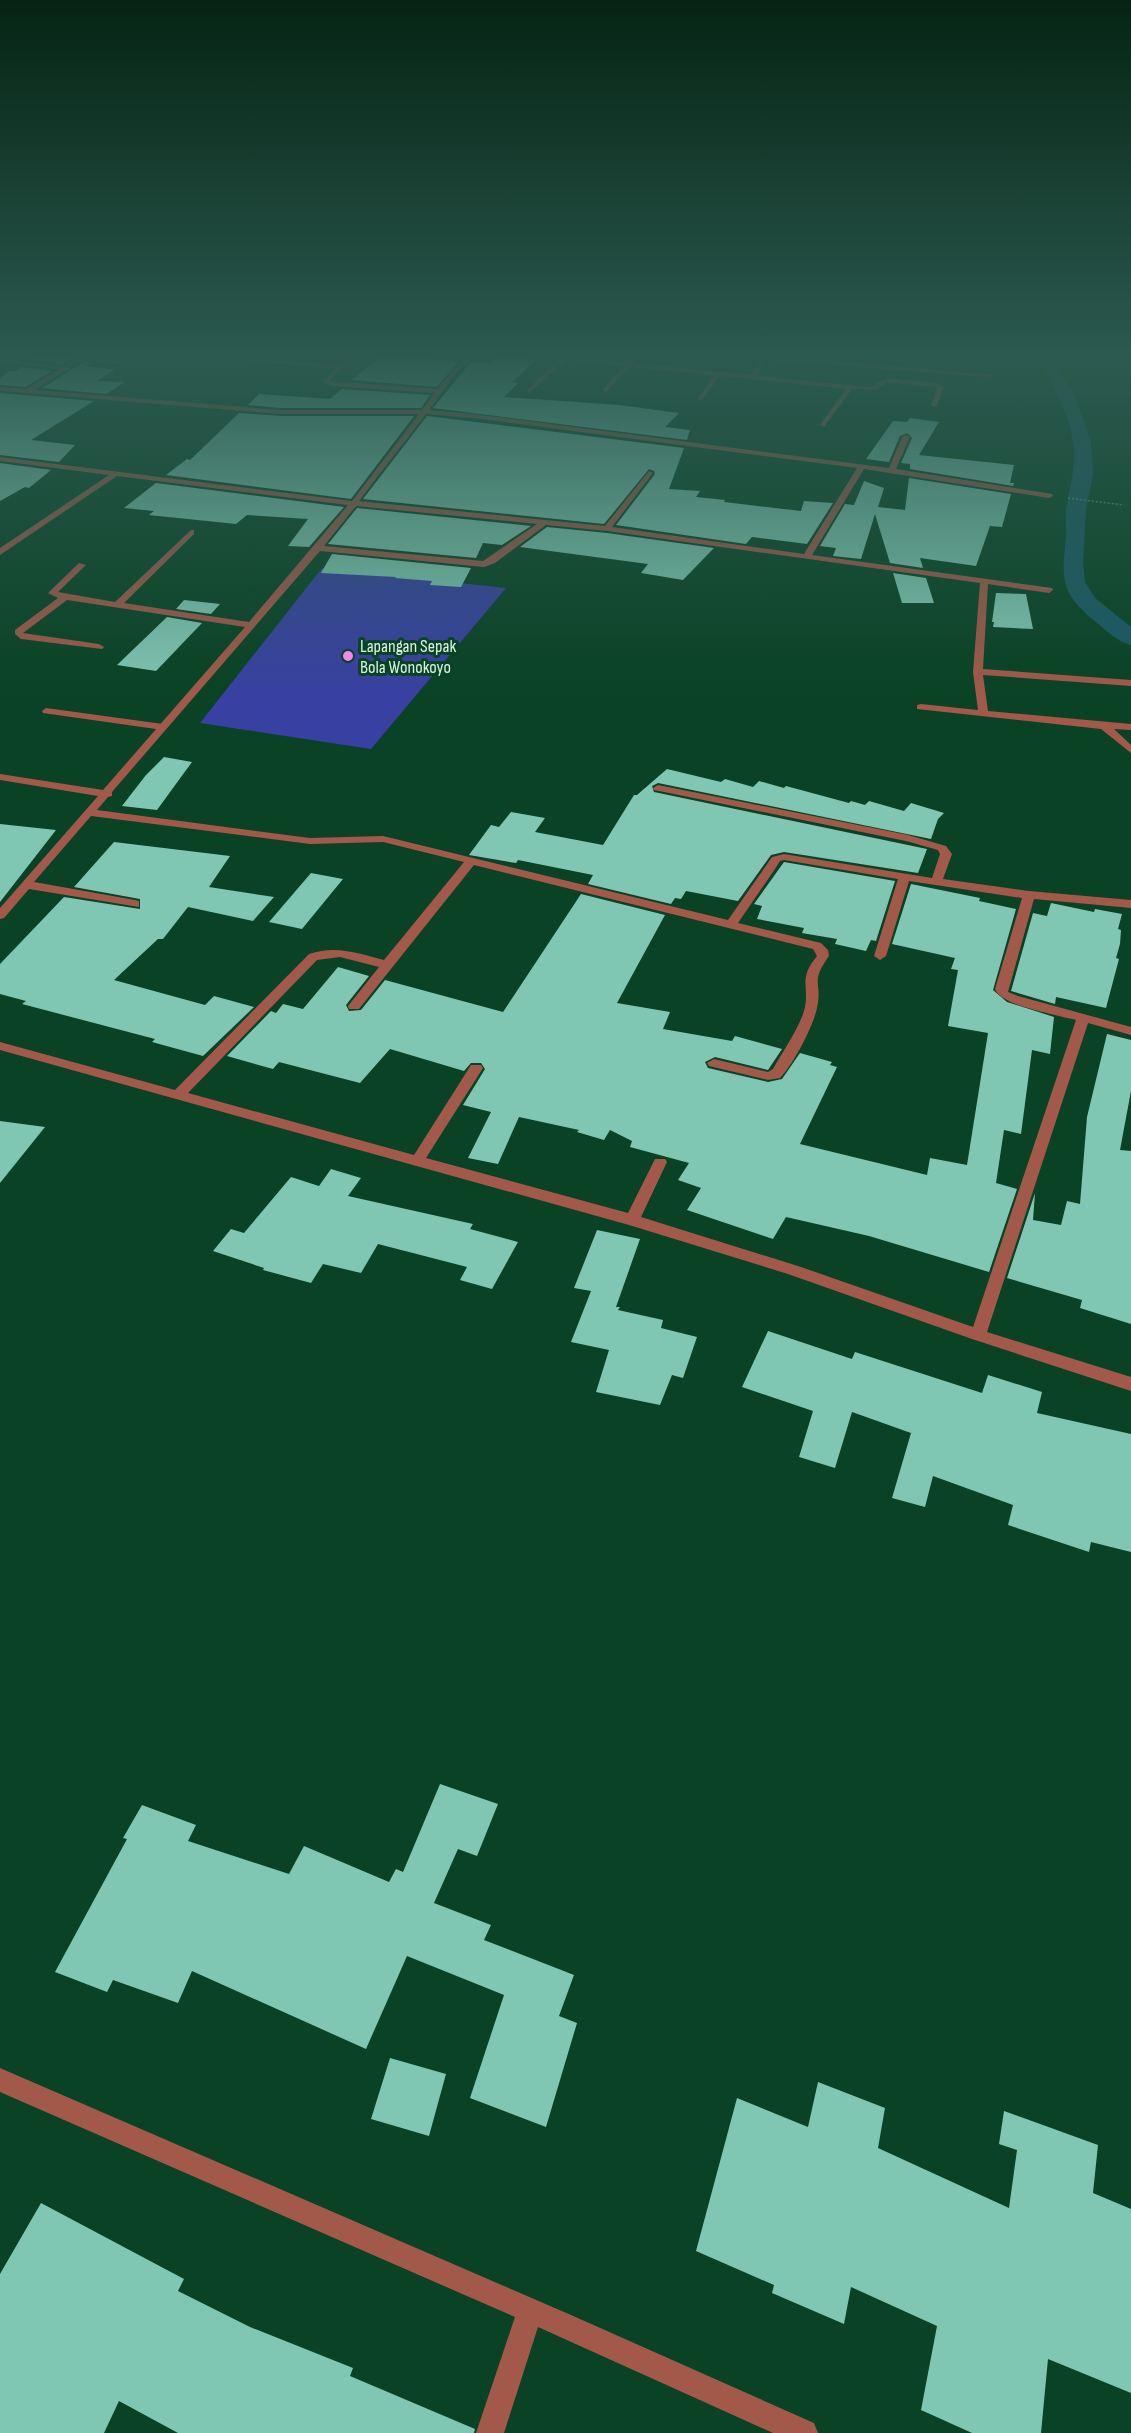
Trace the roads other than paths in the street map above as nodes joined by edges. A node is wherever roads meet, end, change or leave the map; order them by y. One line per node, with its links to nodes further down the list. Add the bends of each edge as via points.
1 (87, 469): 6 (street)
2 (381, 469): 9 (street)
3 (860, 469): 15 (street)
4 (877, 469): 5 (street)
5 (891, 471): 8 (street)
6 (118, 472): 9 (street); 14 (street)
7 (649, 473): 11 (street)
8 (1049, 496)
9 (352, 503): 10 (street); 13 (street)
10 (545, 522): 11 (street); 13 (street, via 484,564)
11 (607, 529): 15 (street)
12 (191, 531): 20 (street)
13 (318, 548): 21 (street)
14 (0, 552)
15 (807, 556): 17 (street)
16 (82, 565): 19 (street, via 52,593)
17 (984, 581): 18 (street); 23 (street)
18 (1049, 590)
19 (65, 597): 20 (street); 22 (street, via 18,632 21,636)
20 (118, 604): 21 (street)
21 (252, 625): 29 (street)
22 (99, 647)
23 (978, 672): 24 (street); 27 (street)
24 (1131, 683)
25 (921, 707): 27 (street)
26 (46, 711): 29 (lane)
27 (983, 713): 28 (street)
28 (1104, 726): 30 (street); 31 (street)
29 (163, 727): 34 (street)
30 (1131, 728)
31 (1131, 750)
32 (0, 777): 34 (street)
33 (658, 788): 38 (street, via 936,844 946,854)
34 (108, 794): 35 (street)
35 (91, 813): 36 (street, via 299,840 383,839); 39 (street)
36 (472, 860): 44 (street); 46 (street)
37 (905, 877): 38 (street); 44 (street, via 784,857 776,859); 45 (street)
38 (936, 882): 40 (street)
39 (28, 885): 41 (street); 43 (street)
40 (1029, 895): 42 (street); 48 (street, via 1001,989 1003,994)
41 (135, 904)
42 (1131, 904)
43 (0, 915)
44 (734, 924): 51 (street, via 817,946 823,956 809,976 811,1009 775,1075)
45 (880, 956)
46 (387, 965): 47 (street); 53 (street, via 330,952 312,957)
47 (354, 1006)
48 (1083, 1018): 49 (street); 57 (street)
49 (1131, 1031)
50 (0, 1047): 53 (street)
51 (714, 1063)
52 (476, 1068): 54 (street)
53 (177, 1095): 54 (street)
54 (417, 1162): 56 (street)
55 (660, 1162): 56 (street)
56 (632, 1220): 57 (street, via 793,1270)
57 (978, 1335): 58 (street)
58 (1131, 1384)
59 (0, 2080): 60 (street)
60 (530, 2311): 61 (street); 62 (street)
61 (490, 2433)
62 (804, 2433)

